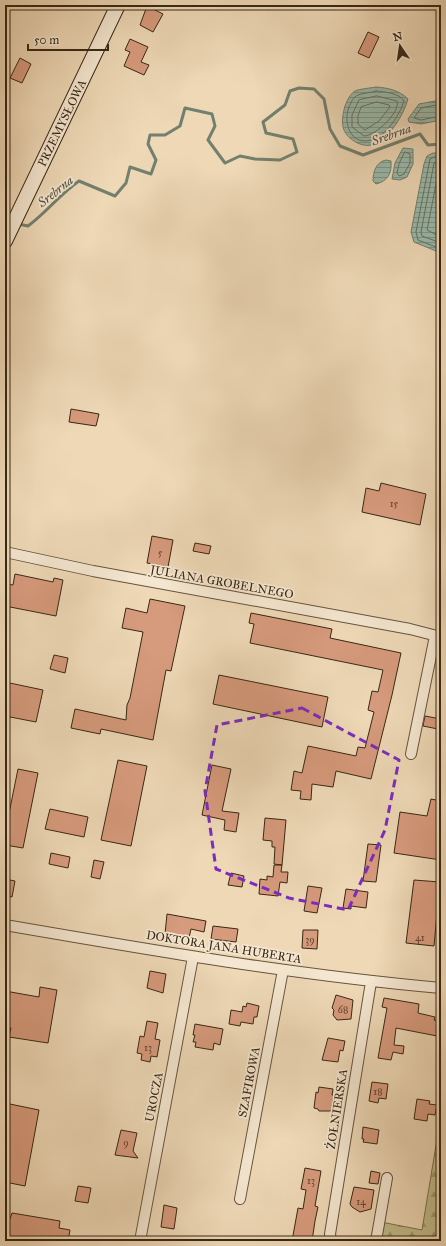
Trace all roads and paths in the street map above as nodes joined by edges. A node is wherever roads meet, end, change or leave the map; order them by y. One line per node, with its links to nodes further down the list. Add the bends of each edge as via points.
1 (118, 5): 2 (street, PRZEMYSŁOWA)
2 (7, 236)
3 (5, 552): 4 (street, JULIANA GROBELNEGO)
4 (438, 636): 5 (street, JULIANA GROBELNEGO)
5 (411, 754)
6 (5, 925): 7 (street, DOKTORA JANA HUBERTA)
7 (194, 957): 8 (street, DOKTORA JANA HUBERTA); 13 (street, UROCZA)
8 (284, 970): 9 (street, DOKTORA JANA HUBERTA); 12 (street, SZAFIROWA)
9 (371, 982): 10 (street, DOKTORA JANA HUBERTA); 14 (street, ŻOŁNIERSKA)
10 (441, 988)
11 (387, 1178): 15 (street)
12 (240, 1199)
13 (140, 1241)
14 (331, 1241)
15 (376, 1241)

